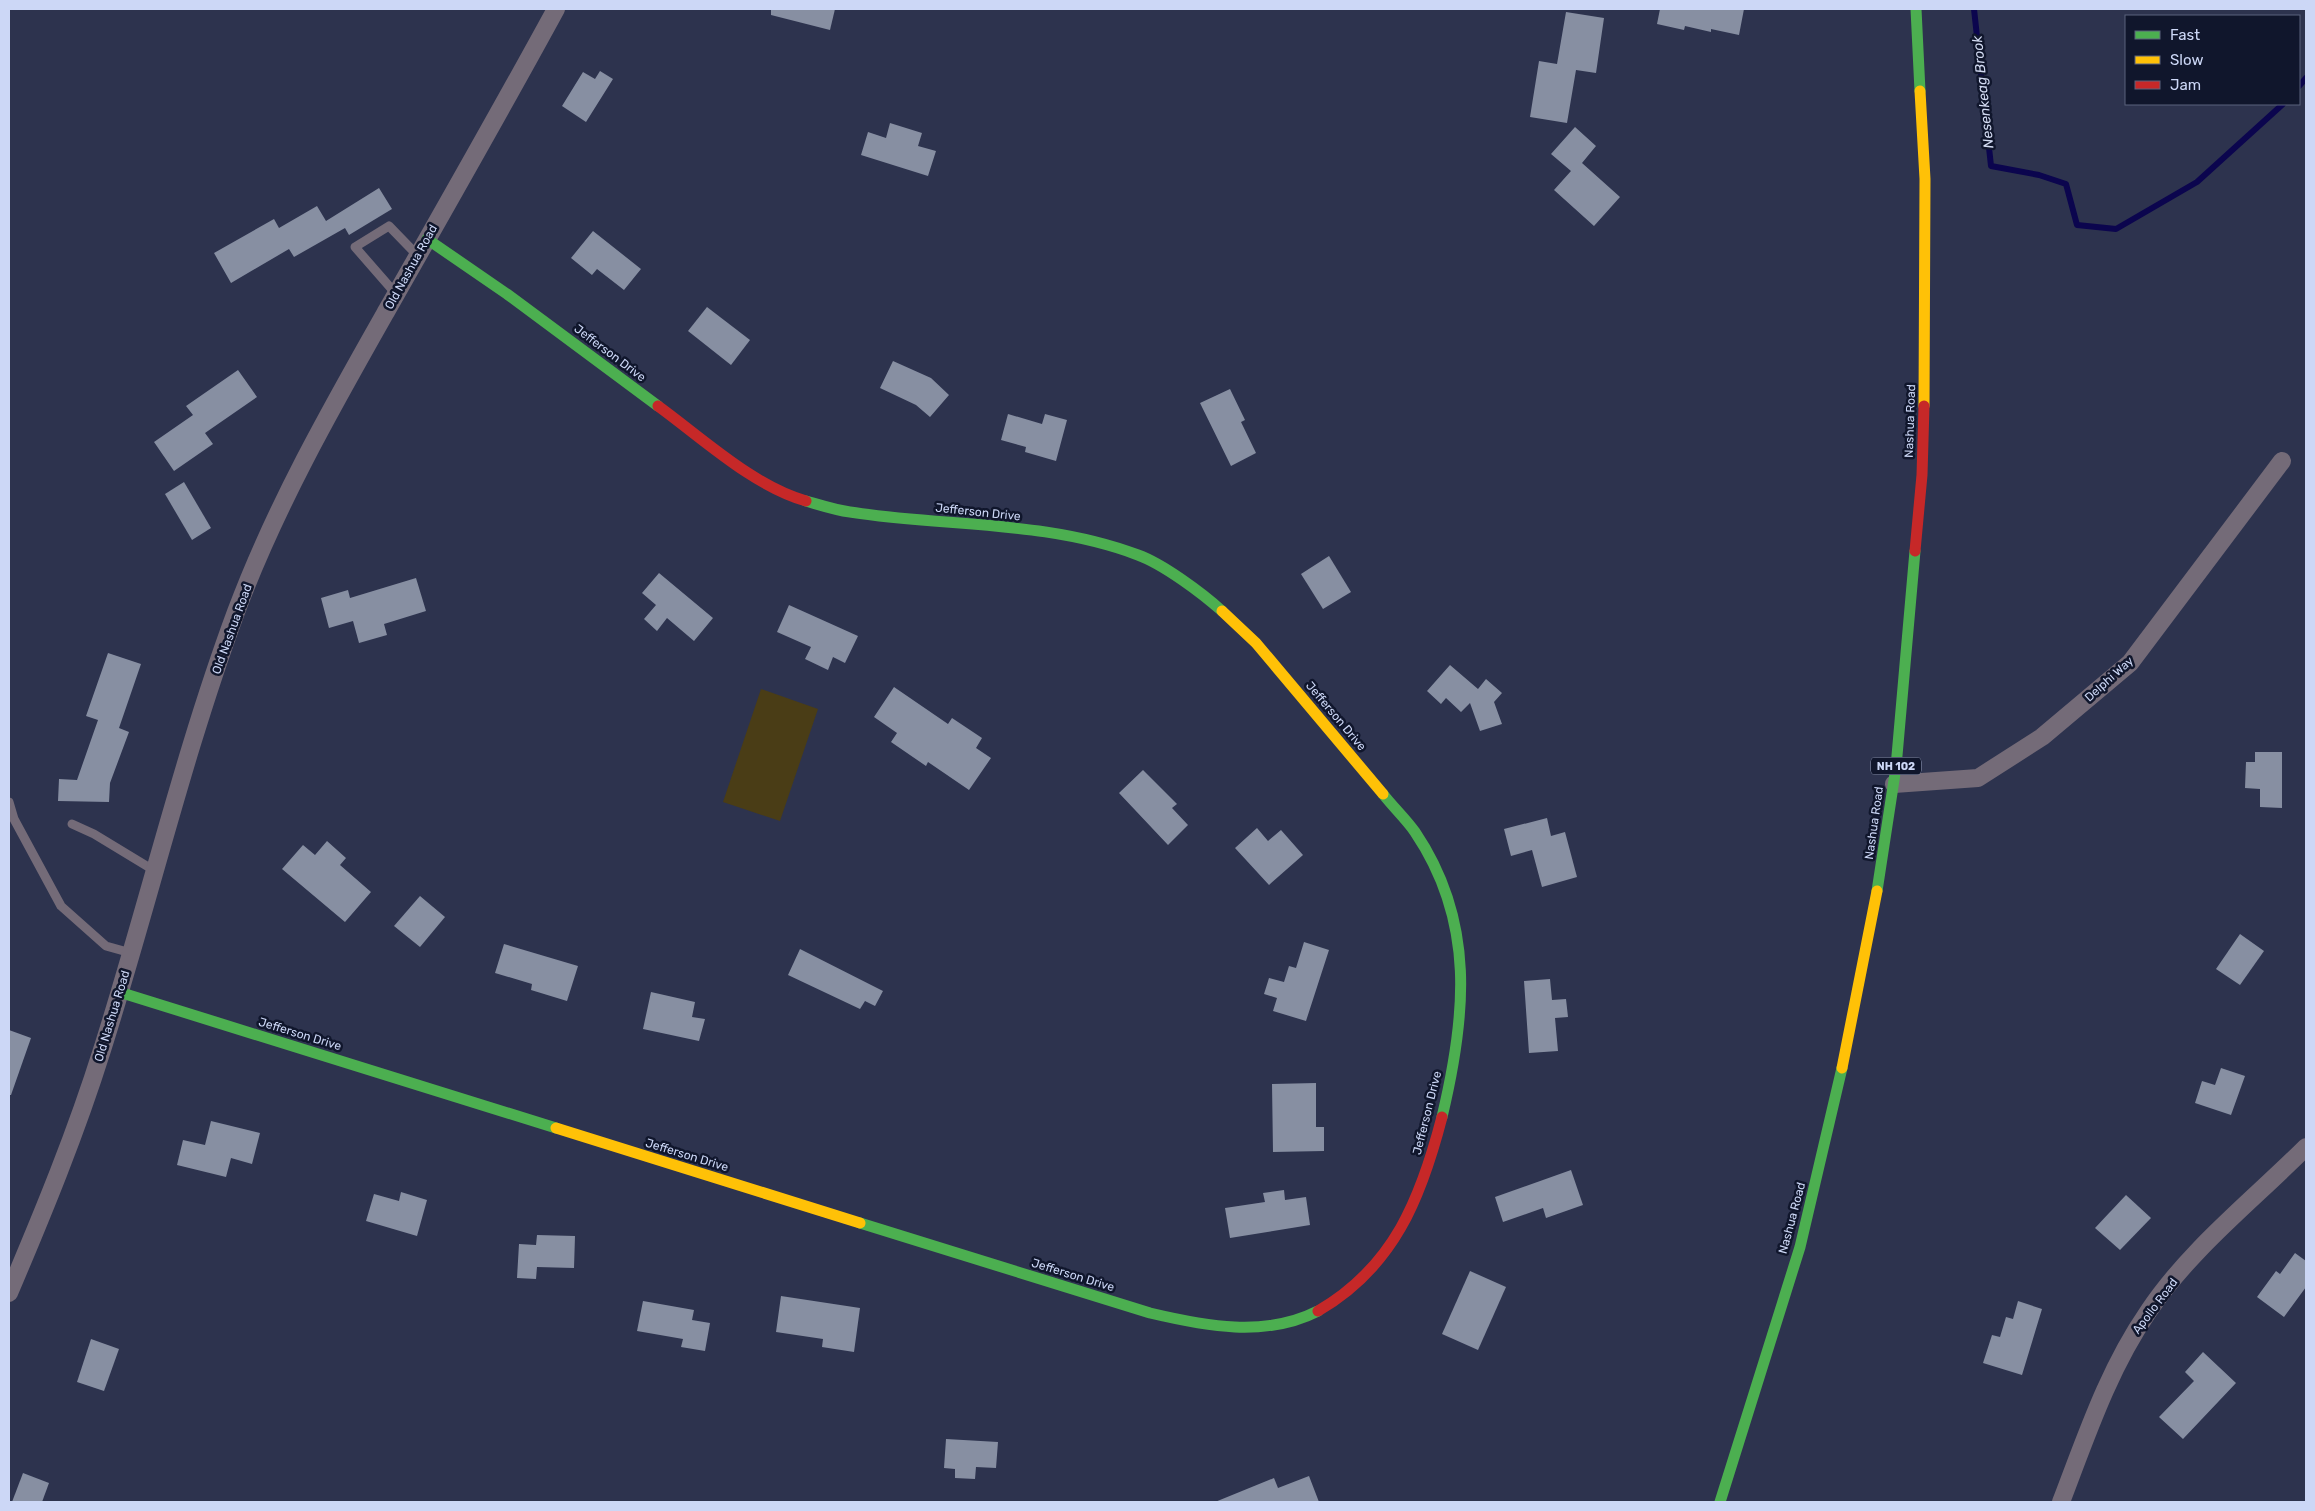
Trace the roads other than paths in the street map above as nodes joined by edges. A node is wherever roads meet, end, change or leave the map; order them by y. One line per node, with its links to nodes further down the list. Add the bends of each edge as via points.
1 (556, 9): 3 (street, Old Nashua Road)
2 (1916, 9): 7 (street, Nashua Road / NH 102, via 1925,179 1926,377 1922,475)
3 (427, 239): 4 (street, Old Nashua Road); 12 (street, Jefferson Drive, via 507,294 739,466 780,491 849,512 1042,532 1092,540 1139,555 1161,566 1220,609 1256,643 1414,831 1447,896 1459,943 1461,992 1444,1111 1424,1182 1389,1248 1357,1284 1337,1300 1316,1312 1269,1326 1197,1324 1150,1314)
4 (418, 256): 5 (street, Old Nashua Road); 5 (lane, via 389,226 355,247)
5 (396, 294): 10 (street, Old Nashua Road, via 313,445 266,540 236,612 182,774)
6 (2282, 461): 7 (street, Delphi Way, via 2130,663 2042,737 1978,778)
7 (1894, 784): 15 (street, Nashua Road / NH 102, via 1859,988 1824,1150 1800,1247)
8 (9, 802): 11 (lane, via 14,819 62,906 106,946)
9 (72, 824): 10 (lane)
10 (154, 871): 11 (street, Old Nashua Road)
11 (131, 953): 12 (street, Old Nashua Road)
12 (119, 992): 14 (street, Old Nashua Road, via 82,1111)
13 (2306, 1147): 16 (street, Apollo Road, via 2196,1254 2148,1311 2111,1376)
14 (9, 1293)
15 (1720, 1502)
16 (2061, 1502)

